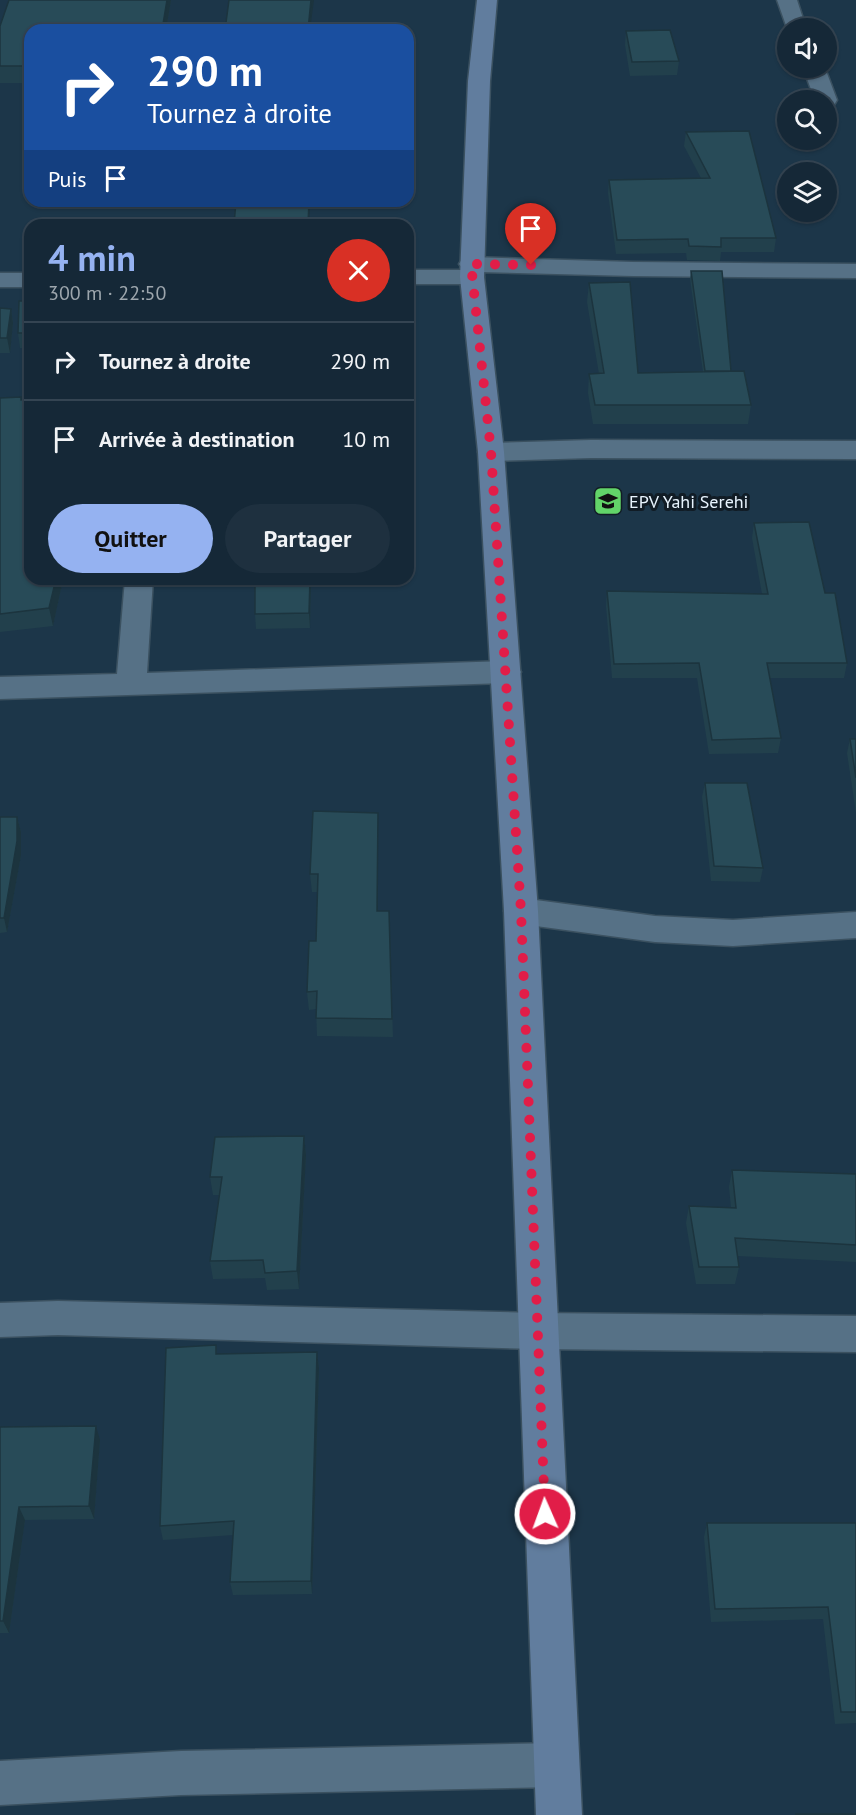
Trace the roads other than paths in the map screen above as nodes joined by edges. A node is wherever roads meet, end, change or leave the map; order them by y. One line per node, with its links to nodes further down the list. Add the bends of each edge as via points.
1 (487, 0): 4 (street, via 479,81)
2 (787, 0): 3 (street)
3 (793, 18)
4 (471, 270): 5 (street); 6 (street); 10 (street)
5 (856, 271)
6 (414, 276)
7 (0, 280): 8 (street)
8 (24, 280)
9 (856, 450): 10 (street)
10 (491, 452): 12 (street)
11 (139, 585): 13 (street)
12 (506, 672): 13 (street); 15 (street)
13 (131, 684): 14 (street)
14 (0, 688)
15 (521, 911): 16 (street, via 655,929 733,933); 18 (street)
16 (856, 925)
17 (0, 1320): 18 (street, via 58,1318)
18 (537, 1330): 19 (street); 20 (street)
19 (856, 1334)
20 (556, 1765): 21 (street, via 181,1773); 22 (street)
21 (0, 1783)
22 (559, 1815)

